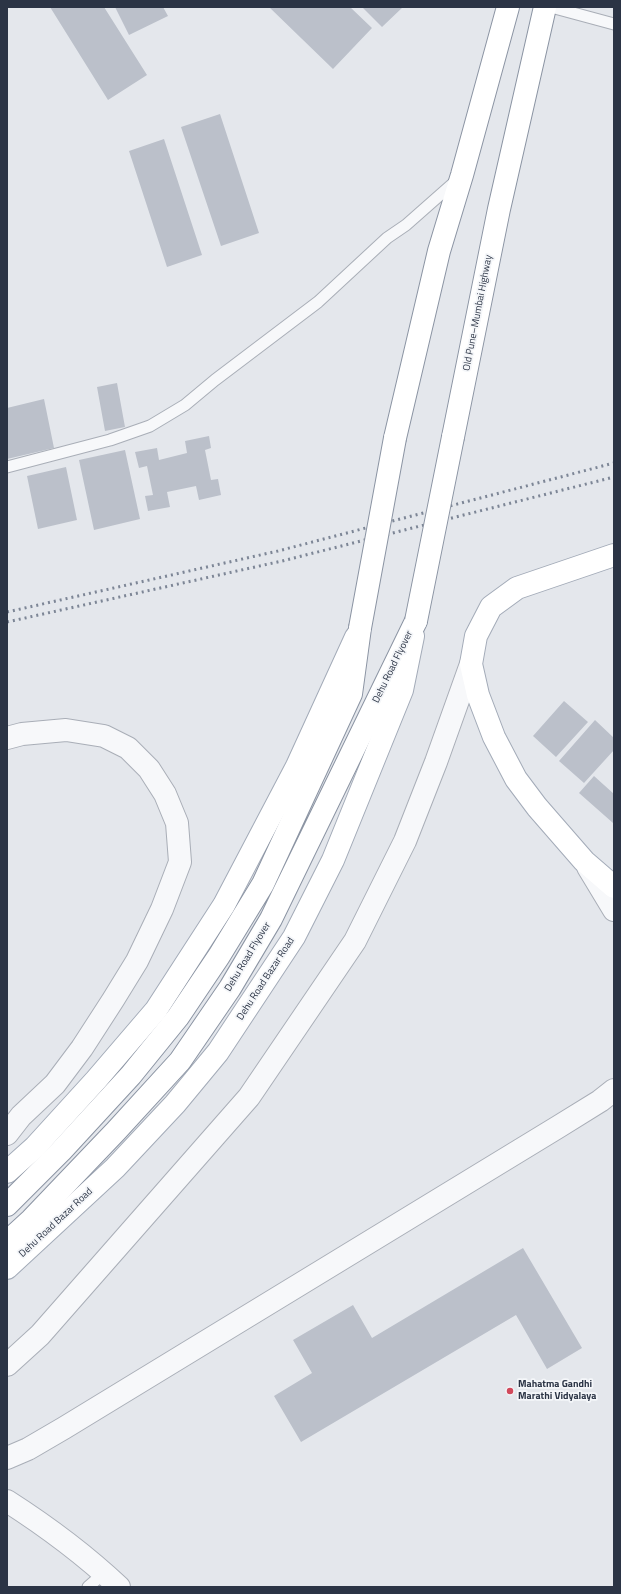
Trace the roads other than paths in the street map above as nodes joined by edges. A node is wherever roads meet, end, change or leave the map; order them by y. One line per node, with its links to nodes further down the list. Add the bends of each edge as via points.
1 (508, 7): 5 (main road)
2 (545, 7): 8 (main road, Old Pune–Mumbai Highway, bridge, via 499,209)
3 (551, 7): 4 (lane)
4 (614, 24)
5 (462, 175): 6 (lane, via 406,225 387,238 318,302 185,405 150,426 110,440); 9 (main road, bridge, via 439,251 395,438)
6 (7, 467)
7 (614, 555): 10 (main road, via 517,588 491,607 476,636)
8 (416, 621): 19 (main road, Dehu Road Flyover, via 271,919 230,988 180,1061 31,1220); 20 (main road, Dehu Road Bazar Road, via 402,690 332,860 294,936 218,1052 175,1104 115,1168)
9 (360, 628): 17 (main road, via 297,766 224,905 199,945 156,1010 40,1142); 18 (main road, via 350,694 264,884 178,1017 131,1075 61,1151)
10 (471, 664): 12 (main road, via 483,709 516,779); 21 (street, via 405,841 354,941 249,1097 40,1335)
11 (7, 738): 16 (street, via 66,730 104,736 128,748 149,769 165,794 177,823 180,862 162,909 137,961 113,1000 55,1084 21,1116)
12 (584, 860): 13 (main road); 14 (street)
13 (614, 887)
14 (614, 910)
15 (614, 1090): 22 (street, via 558,1128 64,1428)
16 (7, 1134)
17 (7, 1172)
18 (7, 1204)
19 (7, 1242)
20 (7, 1268)
21 (7, 1365)
22 (7, 1458)
23 (7, 1500): 24 (street, via 33,1517)
24 (104, 1582)

